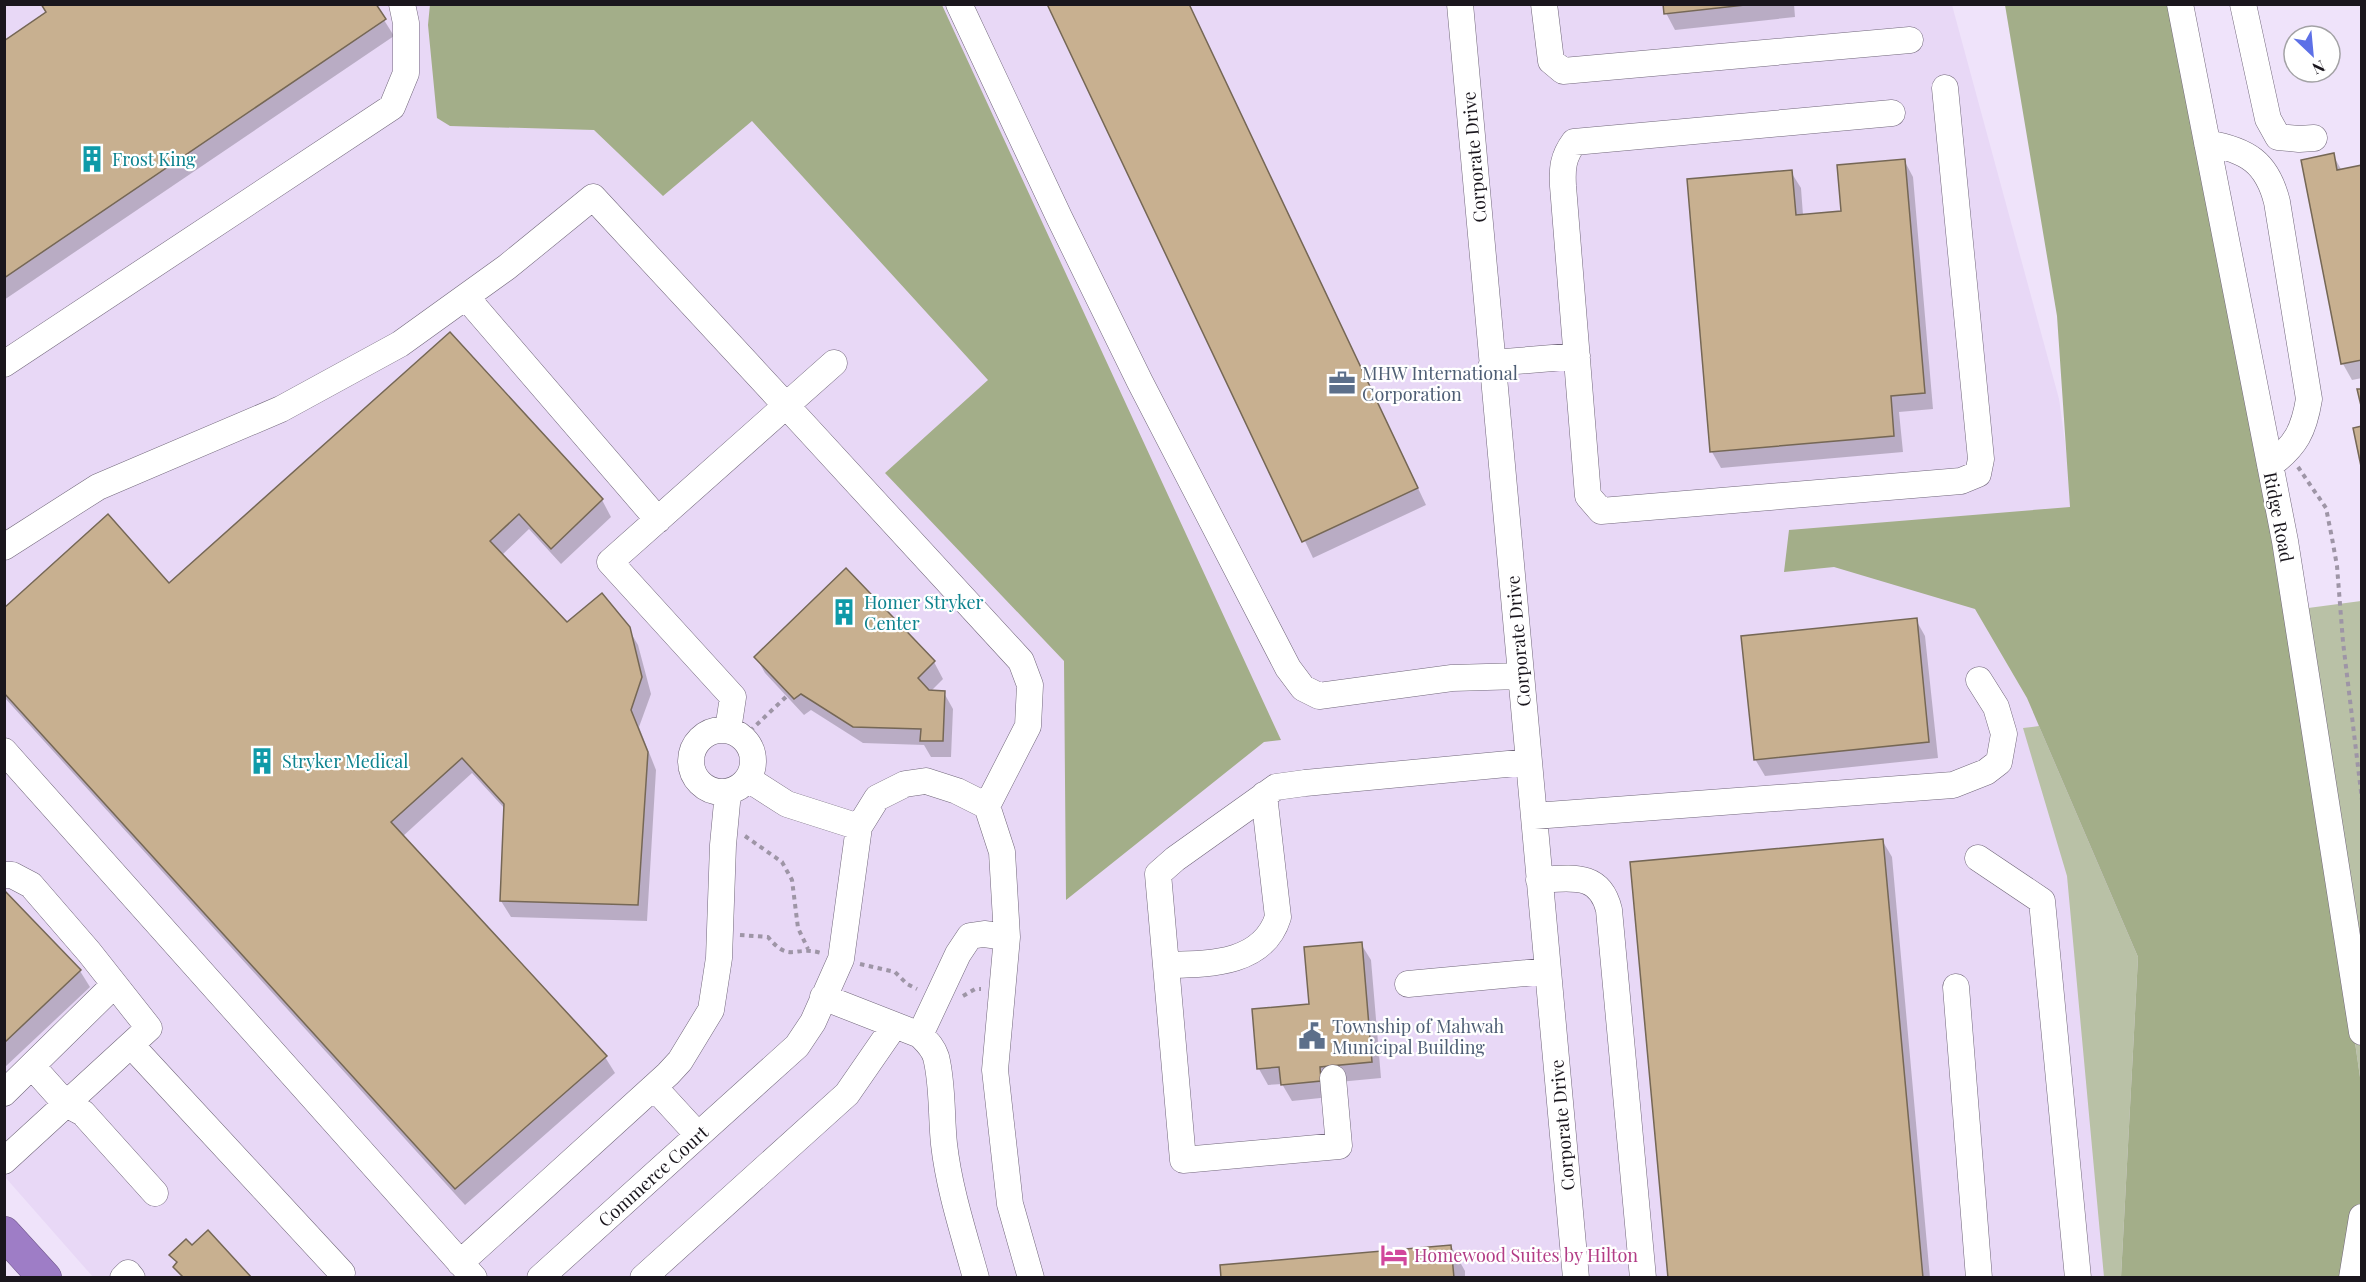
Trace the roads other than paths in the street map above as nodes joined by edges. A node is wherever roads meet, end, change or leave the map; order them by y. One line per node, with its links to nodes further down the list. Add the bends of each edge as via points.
1 (402, 4): 16 (street, via 406,73 392,107)
2 (959, 4): 21 (street, via 1140,382 1288,668 1303,688 1319,696 1452,678)
3 (1460, 4): 15 (street, Corporate Drive)
4 (1544, 4): 7 (street, via 1551,61 1563,71)
5 (2180, 4): 11 (street, Ridge Road)
6 (2243, 4): 10 (street, via 2268,119 2278,137)
7 (1910, 40)
8 (1945, 88): 13 (street, via 1981,459 1978,474 1961,481 1601,511 1588,496)
9 (1892, 113): 13 (street, via 1574,142 1562,166)
10 (2314, 138)
11 (2207, 143): 18 (street, Ridge Road); 18 (street, via 2240,152 2262,166 2272,181 2309,399 2305,424)
12 (466, 297): 17 (street, via 593,197); 19 (street); 20 (street, via 400,344 281,410 98,487)
13 (1577, 356): 15 (street)
14 (834, 363): 17 (street)
15 (1492, 363): 21 (street, Corporate Drive)
16 (4, 364)
17 (788, 405): 19 (street); 28 (street, via 1022,661 1030,685 1028,726)
18 (2279, 458): 42 (street, Ridge Road, via 2285,541)
19 (658, 520): 23 (street, via 610,562 733,697)
20 (4, 547)
21 (1521, 676): 25 (street, Corporate Drive)
22 (1979, 680): 29 (street, via 1996,707 2004,734 1999,762 1986,772 1953,785)
23 (735, 734): 26 (street, via 748,744 753,755 753,767); 26 (street, via 716,730 704,735 691,755 691,768 704,788 716,792)
24 (4, 751): 55 (street)
25 (1529, 762): 27 (street, via 1305,783 1276,788); 29 (street, Corporate Drive)
26 (738, 786): 30 (street); 47 (street, via 725,825 719,958 711,1010 680,1061)
27 (1264, 795): 35 (street, via 1158,874); 35 (street, via 1278,917 1273,932 1264,943 1222,962)
28 (987, 806): 30 (street, via 926,781 905,784 877,798); 34 (street, via 1002,852)
29 (1534, 816): 33 (street, Corporate Drive)
30 (859, 827): 40 (street, Commerce Court, via 841,959)
31 (1978, 858): 67 (street, via 2042,901)
32 (4, 876): 38 (street, via 31,885)
33 (1539, 880): 36 (street, Corporate Drive); 65 (street, via 1586,881 1598,886 1606,896)
34 (1007, 937): 43 (street, via 970,936); 63 (street, via 995,1070 1010,1204)
35 (1166, 966): 46 (street, via 1183,1160 1339,1146)
36 (1548, 971): 37 (street); 64 (street, Corporate Drive)
37 (1408, 984)
38 (113, 986): 44 (street, via 149,1028); 45 (street)
39 (1956, 987): 66 (street)
40 (823, 998): 41 (street); 50 (street, Commerce Court, via 797,1046)
41 (894, 1026): 43 (street); 61 (street, via 847,1094)
42 (2361, 1032)
43 (920, 1035): 62 (street, via 935,1056 944,1145)
44 (131, 1045): 49 (street); 56 (street)
45 (32, 1065): 48 (street); 49 (street)
46 (1334, 1078)
47 (654, 1087): 50 (street); 55 (street)
48 (4, 1093)
49 (66, 1104): 51 (street); 52 (street, via 83,1113)
50 (698, 1135): 60 (street, Commerce Court)
51 (4, 1161)
52 (155, 1193)
53 (2361, 1217): 68 (street)
54 (4, 1233): 57 (highway)
55 (467, 1270)
56 (342, 1273)
57 (45, 1278)
58 (123, 1278): 59 (street, via 128,1274)
59 (132, 1278)
60 (540, 1278)
61 (643, 1278)
62 (976, 1278)
63 (1031, 1278)
64 (1576, 1278)
65 (1643, 1278)
66 (1979, 1278)
67 (2078, 1278)
68 (2352, 1278)

